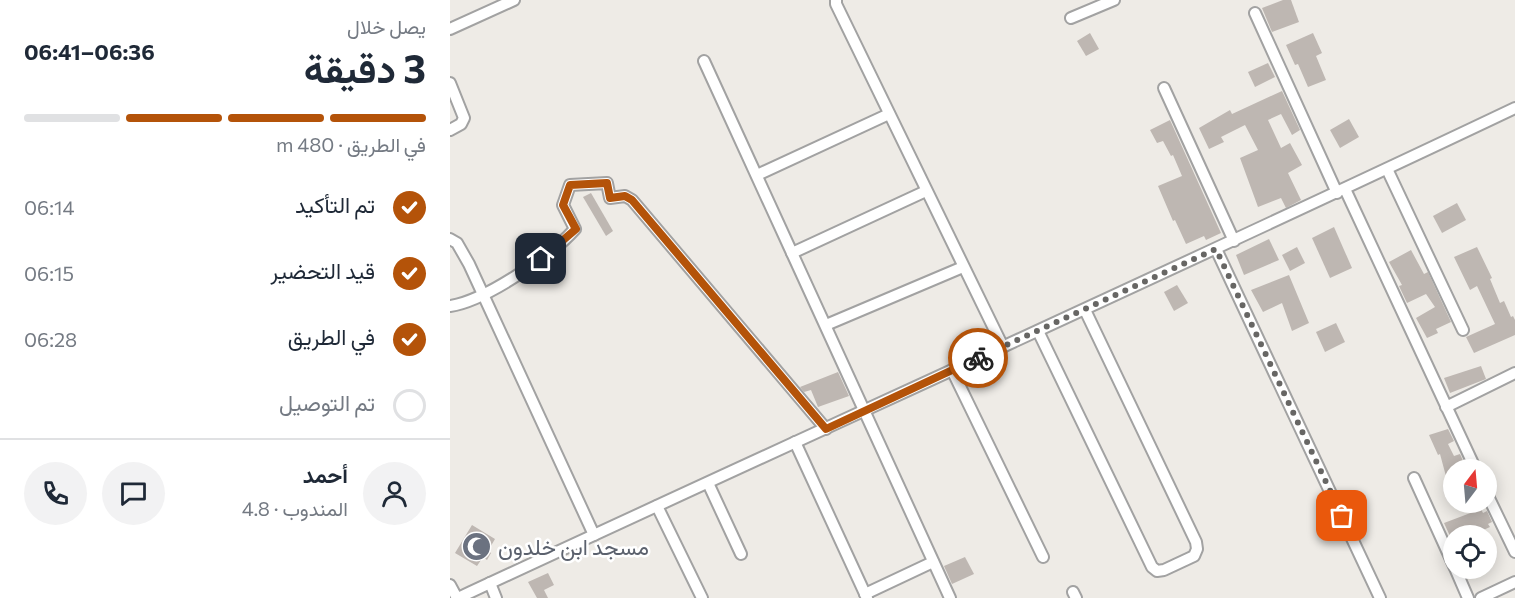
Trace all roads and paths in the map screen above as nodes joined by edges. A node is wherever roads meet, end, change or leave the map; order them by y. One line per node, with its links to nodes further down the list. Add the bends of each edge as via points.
1 (514, 0): 6 (street)
2 (836, 0): 11 (street)
3 (1114, 0): 5 (street)
4 (1255, 13): 16 (street)
5 (1071, 18)
6 (450, 29)
7 (704, 61): 14 (street)
8 (450, 82): 12 (street, via 464,118)
9 (1164, 88): 18 (street)
10 (1515, 108): 13 (street)
11 (889, 114): 14 (street); 15 (street)
12 (450, 130)
13 (1387, 169): 16 (street); 26 (street)
14 (757, 175): 20 (street)
15 (926, 191): 20 (street); 21 (street)
16 (1341, 191): 18 (street); 31 (street)
17 (450, 239): 22 (street, via 463,251)
18 (1234, 241): 19 (street)
19 (1216, 249): 24 (street); 56 (street)
20 (792, 253): 25 (street)
21 (963, 267): 25 (street); 28 (street)
22 (483, 294): 23 (street); 33 (street, via 541,259 576,229 563,205 570,185 607,183 610,198 625,196 632,200); 40 (street)
23 (450, 306)
24 (1085, 310): 27 (street); 27 (street, via 1196,542 1194,556 1164,570 1152,567)
25 (826, 325): 32 (street)
26 (1463, 330)
27 (1038, 332): 28 (street)
28 (1003, 347): 29 (street)
29 (952, 370): 32 (street); 44 (street)
30 (1515, 373): 31 (street)
31 (1446, 407): 35 (street)
32 (864, 410): 33 (street); 45 (street)
33 (826, 429): 34 (street)
34 (795, 442): 37 (street); 51 (street)
35 (1471, 459)
36 (1414, 478): 41 (street)
37 (708, 483): 38 (street); 43 (street)
38 (657, 506): 40 (street); 54 (street)
39 (1496, 513): 42 (street)
40 (594, 535): 48 (street)
41 (1443, 543)
42 (1515, 552)
43 (741, 554)
44 (1043, 557)
45 (933, 562): 50 (street); 51 (street)
46 (1459, 579): 57 (street)
47 (1515, 582): 58 (street)
48 (489, 583): 52 (street); 53 (street)
49 (450, 585): 52 (street)
50 (948, 595): 55 (street)
51 (866, 596)
52 (457, 598)
53 (496, 598)
54 (702, 598)
55 (936, 598)
56 (1380, 598)
57 (1468, 598)
58 (1481, 598)

